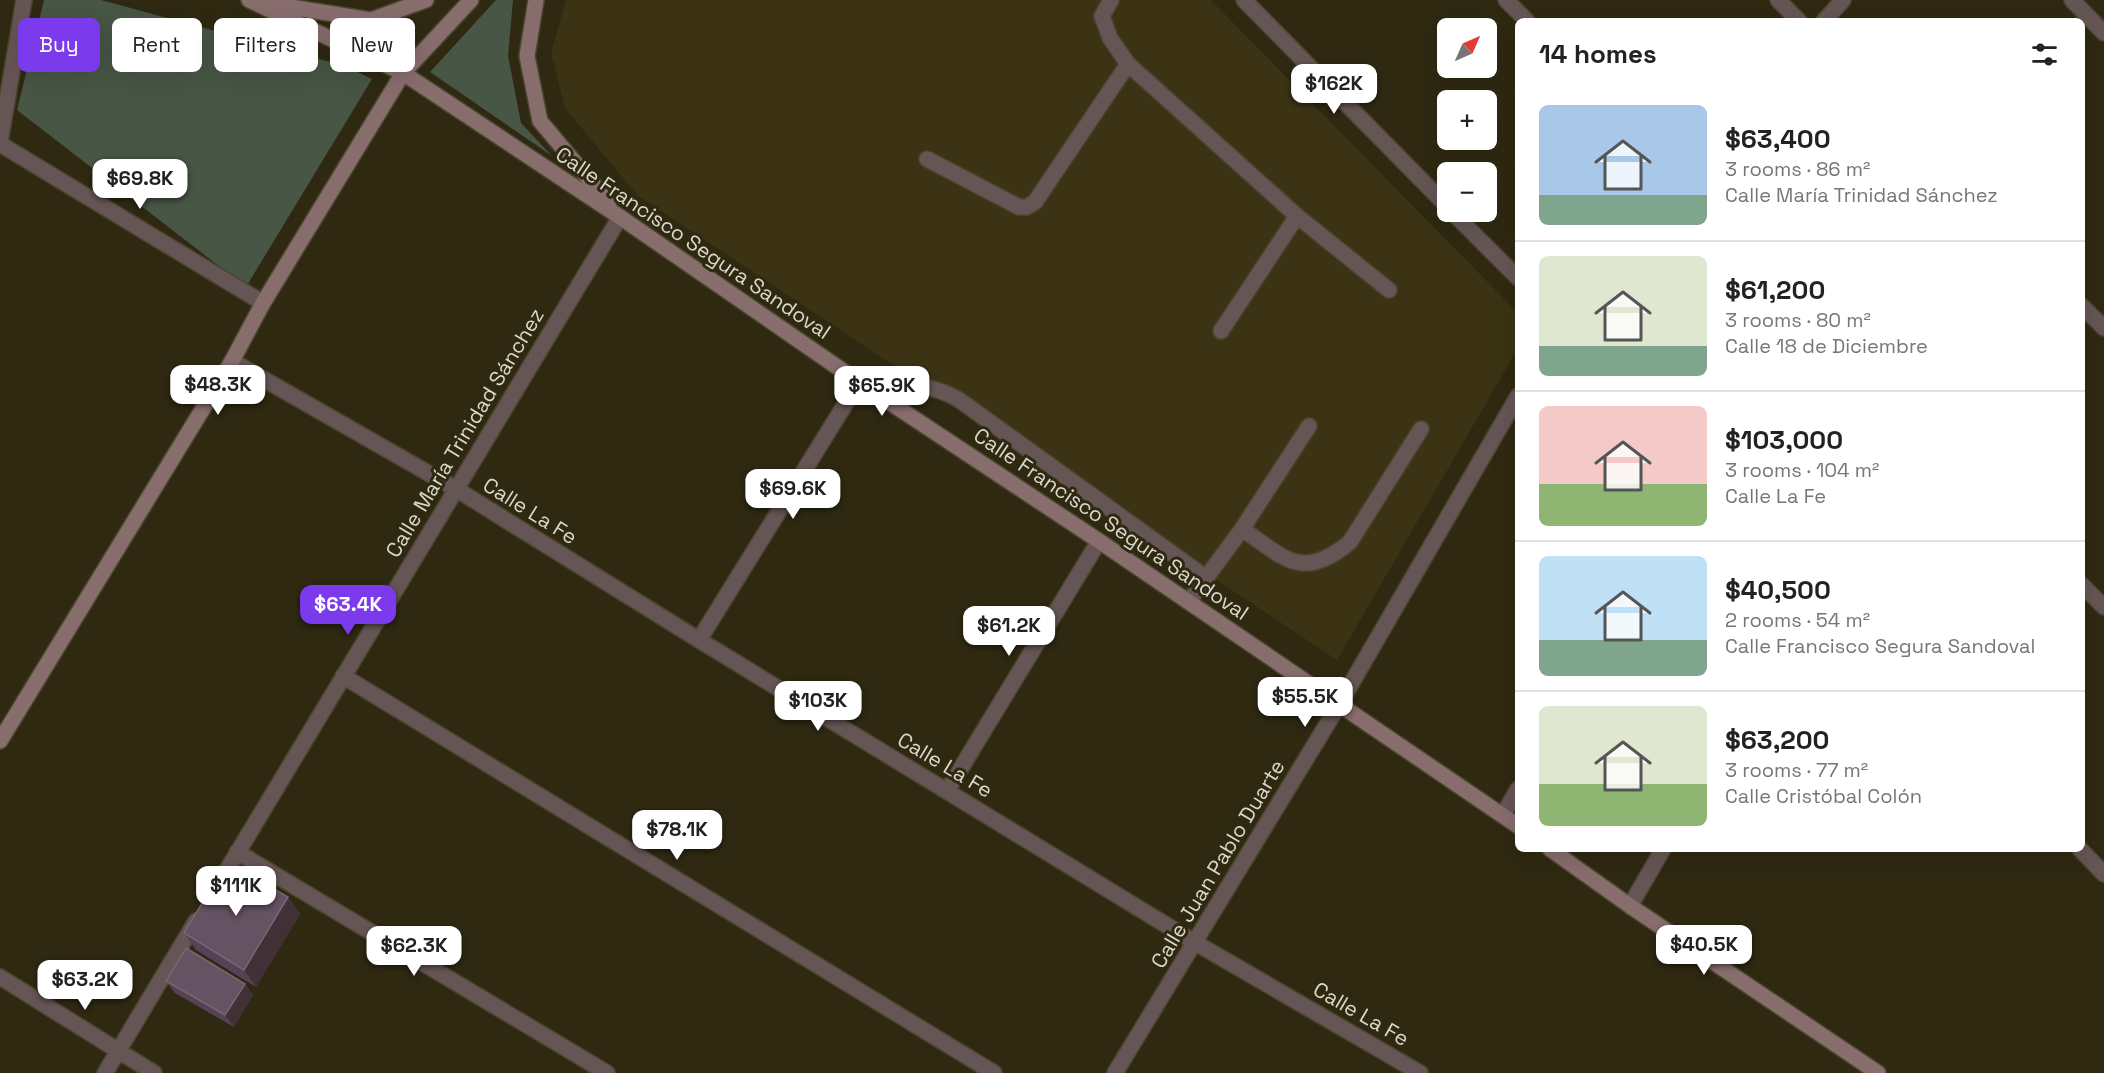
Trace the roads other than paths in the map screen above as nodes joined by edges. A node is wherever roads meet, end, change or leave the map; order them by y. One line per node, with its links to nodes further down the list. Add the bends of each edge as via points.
1 (24, 0): 18 (street)
2 (426, 0): 11 (main road, via 372,21)
3 (471, 0): 17 (main road)
4 (536, 0): 22 (main road, via 526,56 540,121)
5 (1111, 0): 16 (street, via 1102,16 1110,38)
6 (1244, 0): 20 (street)
7 (1506, 0): 12 (street)
8 (1778, 0): 13 (street)
9 (1843, 0): 14 (street)
10 (2072, 0): 15 (street)
11 (254, 1): 17 (main road, Calle Francisco Segura Sandoval)
12 (1524, 18)
13 (1795, 18)
14 (1827, 18)
15 (2104, 33)
16 (1128, 64): 19 (street, via 1035,202 1027,207 1019,207); 21 (street)
17 (403, 73): 22 (main road, Calle Francisco Segura Sandoval); 26 (main road)
18 (0, 143): 26 (street)
19 (927, 159)
20 (1437, 196)
21 (1297, 216): 25 (street); 29 (street)
22 (620, 217): 31 (main road, Calle Francisco Segura Sandoval); 36 (street, Calle María Trinidad Sánchez)
23 (1462, 222): 24 (street)
24 (1515, 275)
25 (1389, 290)
26 (263, 303): 30 (main road)
27 (2085, 309): 28 (street)
28 (2104, 328)
29 (1221, 331)
30 (232, 361): 36 (street, Calle La Fe); 46 (main road)
31 (859, 382): 32 (main road, Calle Francisco Segura Sandoval); 43 (street)
32 (876, 393): 38 (main road, Calle Francisco Segura Sandoval); 39 (street, via 924,386 945,391)
33 (1515, 401): 45 (street, Calle Juan Pablo Duarte)
34 (1309, 426): 37 (street)
35 (1421, 429): 37 (street, via 1350,542 1336,553 1316,563 1292,563)
36 (456, 489): 43 (street, Calle La Fe); 44 (street, Calle María Trinidad Sánchez)
37 (1242, 529): 39 (street)
38 (1099, 541): 41 (main road, Calle Francisco Segura Sandoval); 47 (street)
39 (1205, 577): 41 (street)
40 (2085, 588): 42 (street)
41 (1189, 602): 45 (main road, Calle Francisco Segura Sandoval)
42 (2104, 607)
43 (699, 640): 47 (street, Calle La Fe)
44 (343, 676): 51 (street, Calle María Trinidad Sánchez); 63 (street)
45 (1340, 703): 49 (main road, Calle Francisco Segura Sandoval); 57 (street, Calle Juan Pablo Duarte)
46 (0, 741)
47 (947, 791): 57 (street, Calle La Fe)
48 (1515, 794): 49 (street)
49 (1503, 815): 50 (main road, Calle Francisco Segura Sandoval)
50 (1515, 824)
51 (237, 852): 59 (street, Calle María Trinidad Sánchez); 62 (street)
52 (1554, 852): 56 (main road)
53 (1661, 852): 56 (street)
54 (2083, 852): 55 (street)
55 (2104, 874)
56 (1630, 906): 66 (main road)
57 (1194, 942): 64 (street, Calle Juan Pablo Duarte); 65 (street, Calle La Fe)
58 (0, 976): 59 (street)
59 (118, 1051): 60 (street, Calle María Trinidad Sánchez); 61 (street)
60 (105, 1073)
61 (154, 1073)
62 (607, 1073)
63 (994, 1073)
64 (1115, 1073)
65 (1420, 1073)
66 (1878, 1073)

